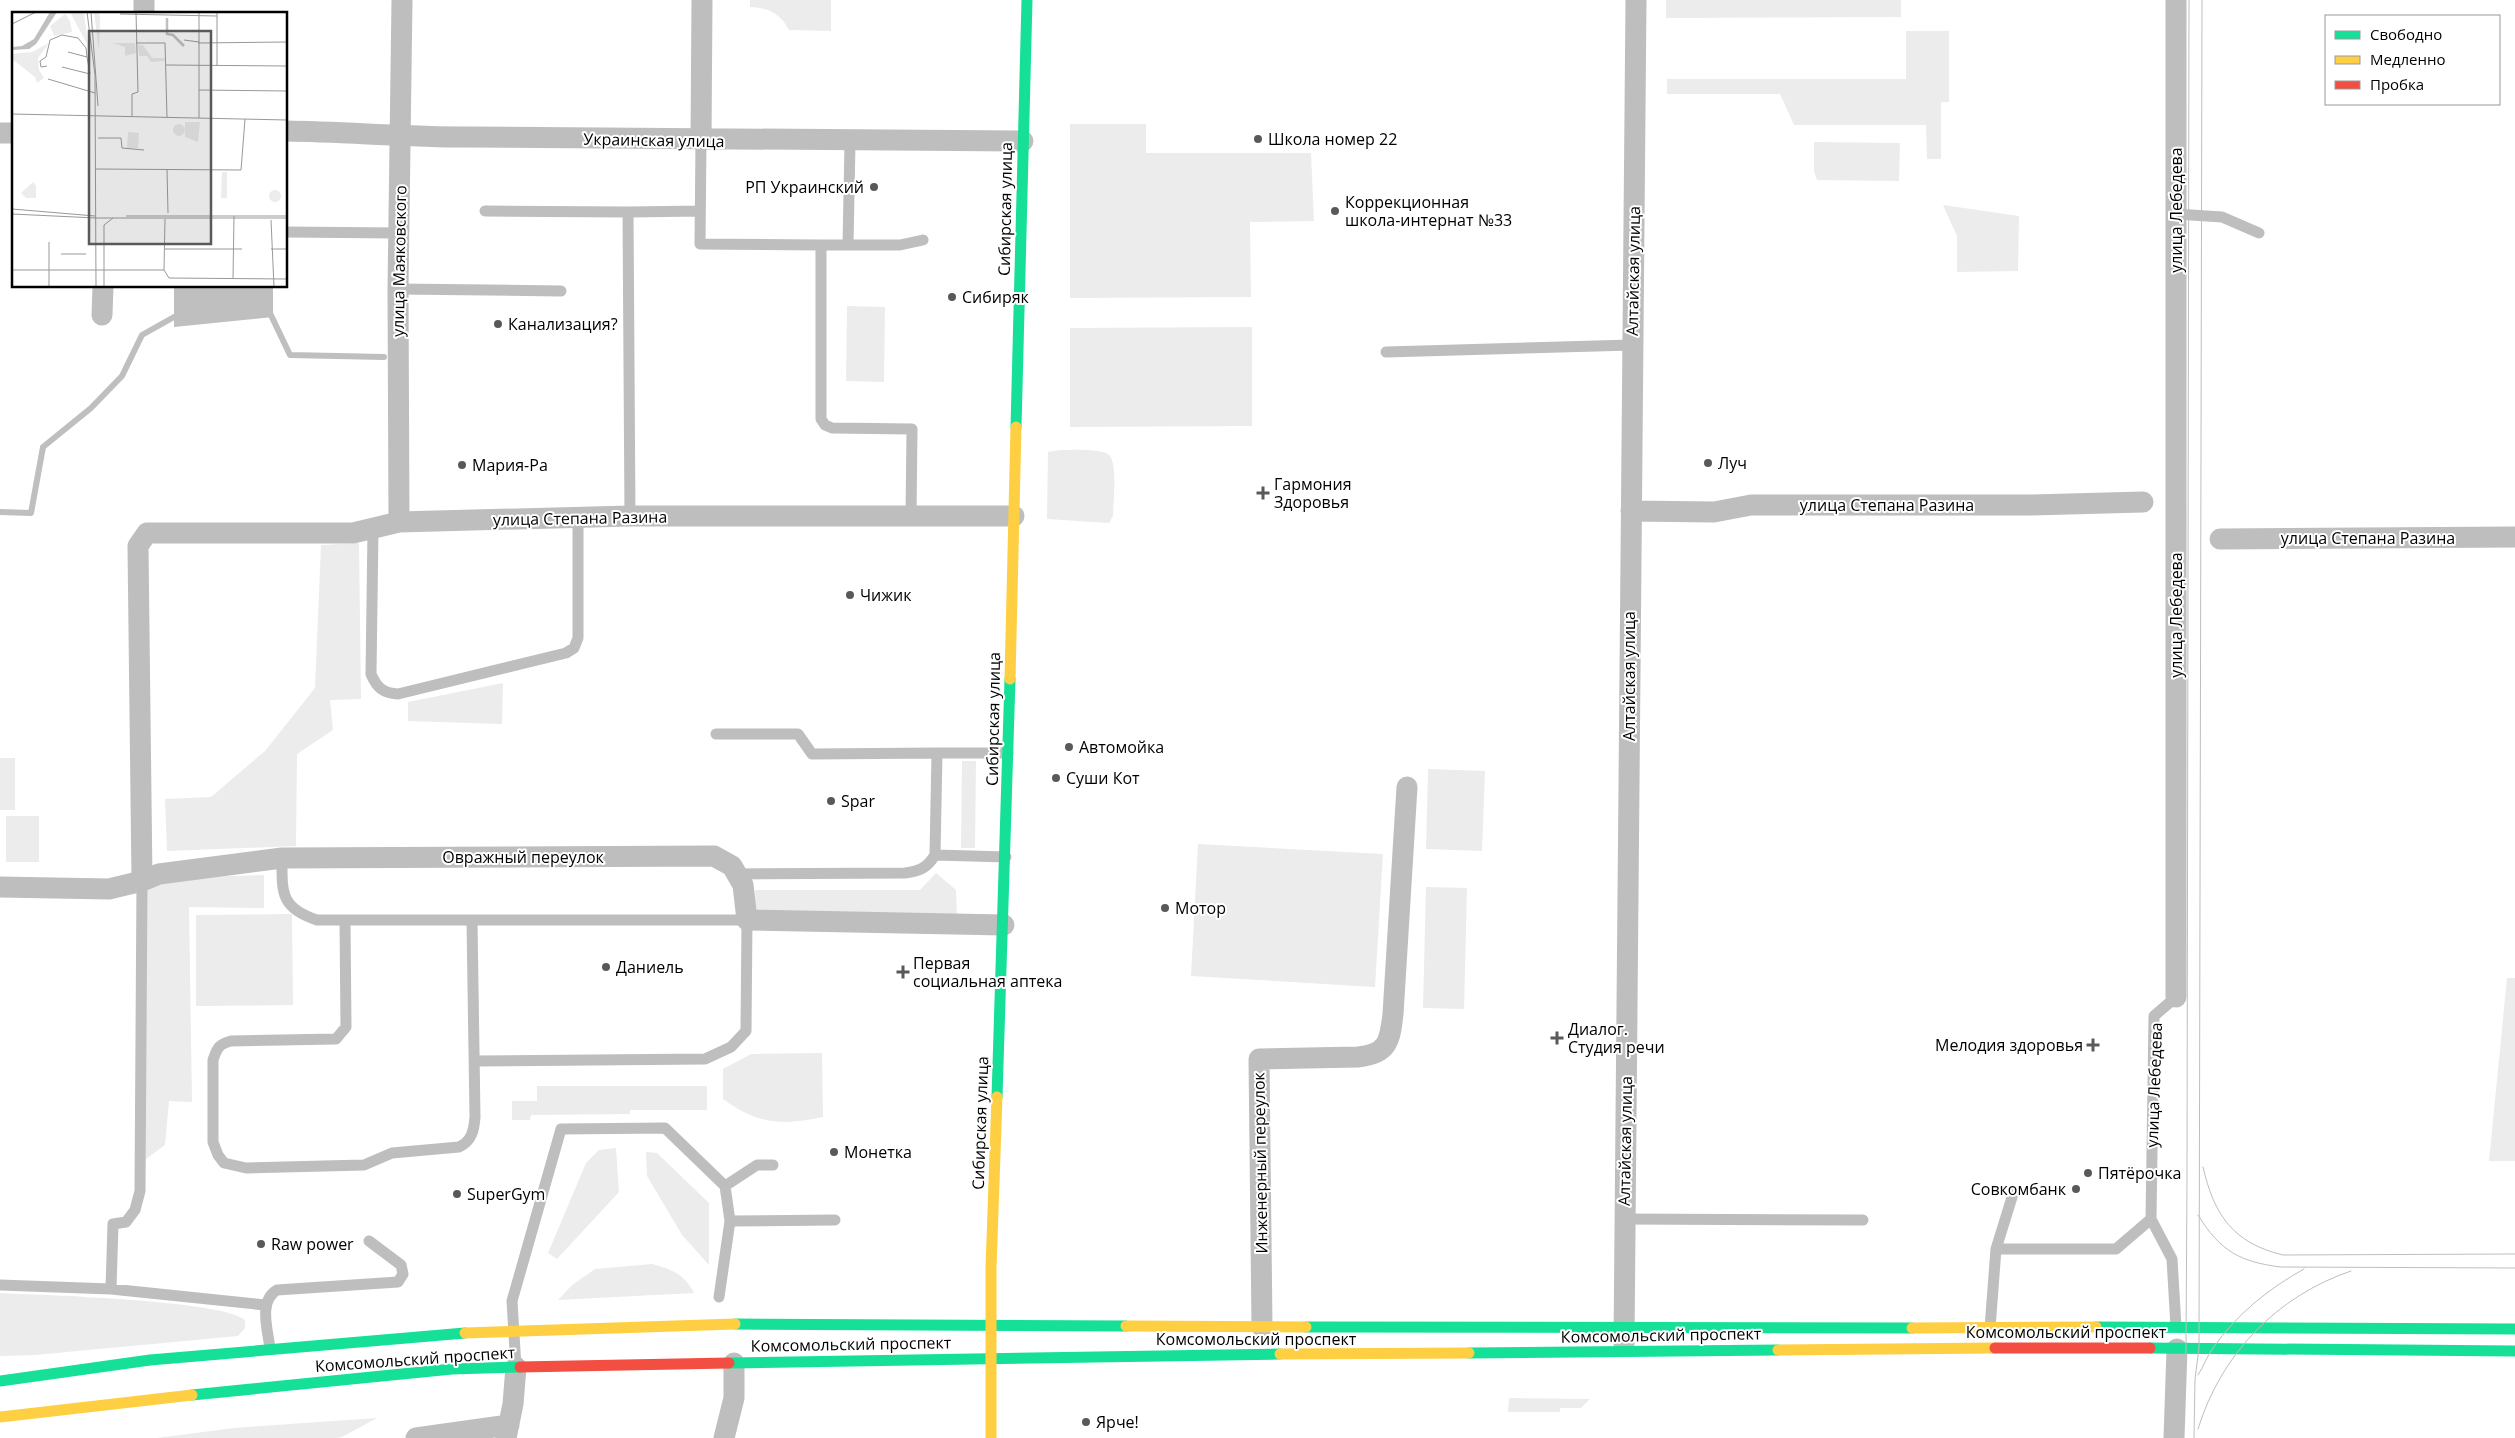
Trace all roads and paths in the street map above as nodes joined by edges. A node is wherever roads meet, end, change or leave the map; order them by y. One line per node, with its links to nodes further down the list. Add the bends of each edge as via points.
1 (402, 0): 7 (street, улица Маяковского)
2 (702, 0): 8 (street)
3 (1026, 0): 9 (main road, Сибирская улица)
4 (1636, 0): 25 (street, Алтайская улица)
5 (2176, 0): 14 (street, улица Лебедева)
6 (288, 132): 7 (street, Украинская улица)
7 (400, 135): 8 (street, Украинская улица); 16 (street, улица Маяковского)
8 (701, 141): 10 (street, Украинская улица); 12 (lane)
9 (1023, 142): 10 (street, Украинская улица); 31 (main road, Сибирская улица)
10 (850, 143): 20 (lane)
11 (486, 211): 13 (lane)
12 (700, 211): 13 (lane); 19 (lane, via 700,244)
13 (628, 212): 29 (lane)
14 (2176, 214): 17 (lane, via 2222,217); 51 (street, улица Лебедева)
15 (288, 232): 16 (lane)
16 (398, 232): 22 (street, улица Маяковского)
17 (2259, 233)
18 (923, 240): 20 (lane, via 900,245)
19 (821, 245): 20 (lane); 30 (lane, via 820,419 832,428 912,429)
20 (848, 245)
21 (103, 288): 24 (street)
22 (398, 289): 23 (lane); 33 (street, улица Маяковского)
23 (561, 291)
24 (102, 315)
25 (1632, 345): 26 (lane); 28 (street, Алтайская улица)
26 (1386, 352)
27 (2144, 502): 28 (street, улица Степана Разина, via 1751,504 1714,512)
28 (1631, 511): 56 (street, Алтайская улица)
29 (630, 516): 30 (street, улица Степана Разина); 32 (street, улица Степана Разина)
30 (911, 516): 31 (street, улица Степана Разина)
31 (1014, 516): 39 (main road, Сибирская улица)
32 (578, 517): 33 (street, улица Степана Разина); 34 (lane, via 578,638 574,648 566,653 398,694 380,690 371,674)
33 (399, 522): 34 (street, улица Степана Разина)
34 (373, 530): 45 (street, улица Степана Разина, via 354,533 147,534 138,546)
35 (2515, 537): 36 (street, улица Степана Разина)
36 (2220, 539)
37 (716, 734): 38 (lane, via 798,734 812,754)
38 (937, 753): 39 (lane); 41 (lane)
39 (1008, 753): 42 (main road, Сибирская улица)
40 (1407, 787): 68 (street, Инженерный переулок, via 1393,1014 1391,1032 1384,1049 1372,1055 1260,1059)
41 (935, 855): 42 (lane); 44 (lane, via 922,870 905,873)
42 (1006, 857): 50 (main road, Сибирская улица)
43 (282, 858): 44 (street, Овражный переулок, via 714,856 732,866); 45 (street, Овражный переулок, via 159,874); 48 (lane, via 282,888 288,904 299,914 317,920)
44 (736, 874): 47 (street, Овражный переулок, via 743,885)
45 (142, 881): 46 (street, Овражный переулок, via 109,889); 64 (lane, via 140,1191 135,1210 126,1222 113,1224)
46 (0, 887)
47 (747, 920): 49 (lane); 50 (street); 52 (lane, via 746,1031 731,1046 705,1059)
48 (345, 921): 49 (lane); 52 (lane, via 346,1027 336,1039 231,1041 216,1049 213,1060 213,1142 224,1163 246,1168 364,1165 392,1153 459,1147 466,1144 475,1126)
49 (472, 921): 52 (lane)
50 (1004, 925): 67 (main road, Сибирская улица)
51 (2176, 997): 57 (lane, улица Лебедева, via 2154,1016)
52 (475, 1060)
53 (773, 1165): 54 (lane, via 757,1165)
54 (725, 1186): 60 (lane); 73 (lane, via 665,1128 561,1129 512,1301)
55 (2012, 1194): 62 (lane)
56 (1623, 1219): 59 (lane); 71 (street, Алтайская улица)
57 (2151, 1219): 62 (lane, via 2116,1249); 69 (lane, via 2172,1259)
58 (835, 1220): 60 (lane)
59 (1863, 1220)
60 (730, 1221): 65 (lane)
61 (369, 1240): 66 (lane, via 401,1265 403,1274 398,1282 286,1288 270,1294)
62 (1996, 1249): 70 (lane)
63 (0, 1285): 64 (lane)
64 (111, 1289): 66 (lane)
65 (719, 1297)
66 (266, 1305): 75 (lane)
67 (991, 1325): 68 (main road, Комсомольский проспект); 73 (main road, Комсомольский проспект, via 697,1324); 78 (main road, Сибирская улица)
68 (1262, 1326): 71 (main road, Комсомольский проспект)
69 (2176, 1327): 70 (main road, Комсомольский проспект); 72 (main road, Комсомольский проспект); 74 (lane)
70 (1990, 1328): 71 (main road, Комсомольский проспект)
71 (1624, 1329): 77 (street, Алтайская улица)
72 (2515, 1329)
73 (514, 1331): 75 (main road, Комсомольский проспект, via 429,1334); 80 (lane)
74 (2177, 1348): 76 (main road, Комсомольский проспект); 77 (main road, Комсомольский проспект); 87 (street)
75 (270, 1349): 81 (main road, Комсомольский проспект, via 150,1360)
76 (2515, 1351)
77 (1624, 1352): 78 (main road, Комсомольский проспект)
78 (992, 1357): 79 (main road, Комсомольский проспект); 86 (main road, Сибирская улица)
79 (734, 1363): 80 (main road, Комсомольский проспект); 85 (street, via 734,1398)
80 (516, 1367): 82 (main road, Комсомольский проспект, via 274,1386); 83 (street)
81 (0, 1380)
82 (0, 1417)
83 (508, 1431): 84 (street)
84 (416, 1438)
85 (724, 1438)
86 (990, 1438)
87 (2174, 1438)

